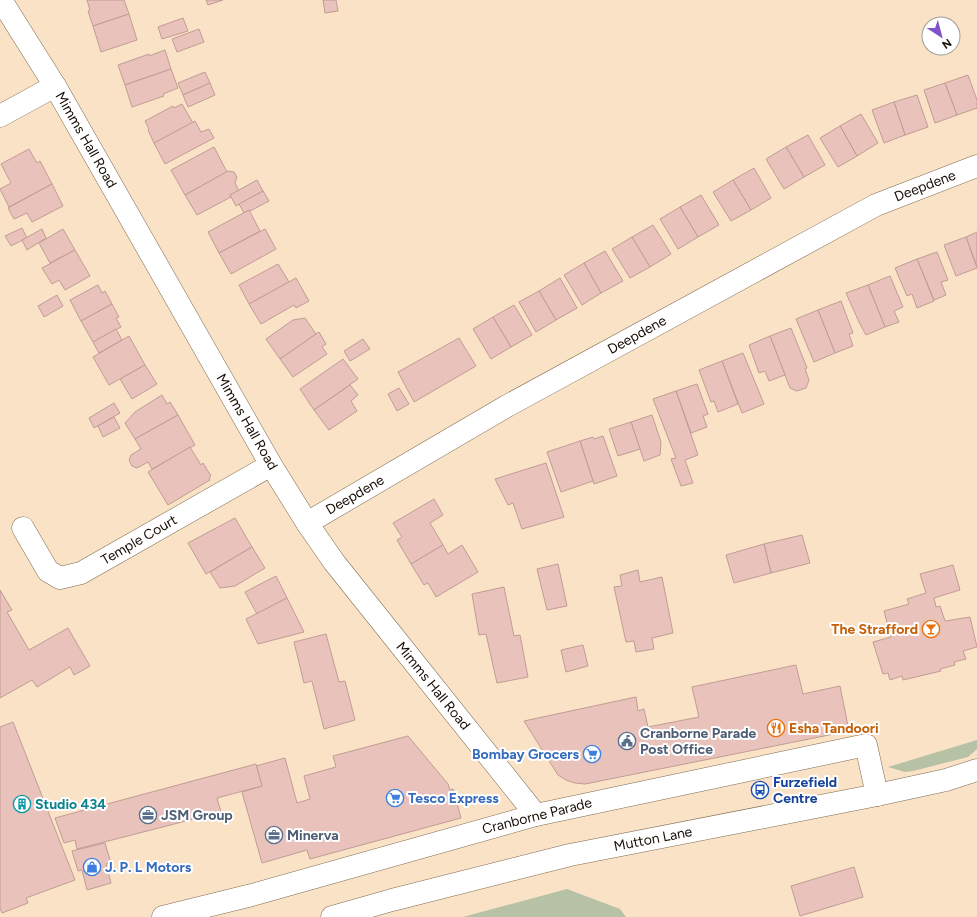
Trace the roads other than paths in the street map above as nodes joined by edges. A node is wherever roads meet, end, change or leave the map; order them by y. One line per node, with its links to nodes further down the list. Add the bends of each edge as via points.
1 (1, 0): 2 (street, Mimms Hall Road)
2 (55, 86): 3 (street); 5 (street, Mimms Hall Road)
3 (0, 116)
4 (977, 166): 6 (street, Deepdene, via 876,204 507,406)
5 (271, 465): 6 (street, Mimms Hall Road); 7 (street, Temple Court, via 81,573 60,578 48,571)
6 (307, 523): 10 (street, Mimms Hall Road, via 334,562)
7 (23, 528)
8 (977, 770): 9 (street, Mutton Lane, via 946,780)
9 (877, 795): 10 (street, Cranborne Parade, via 866,745); 12 (street, Mutton Lane, via 570,855)
10 (536, 815): 11 (street, Cranborne Parade, via 252,895)
11 (163, 917)
12 (332, 917)

